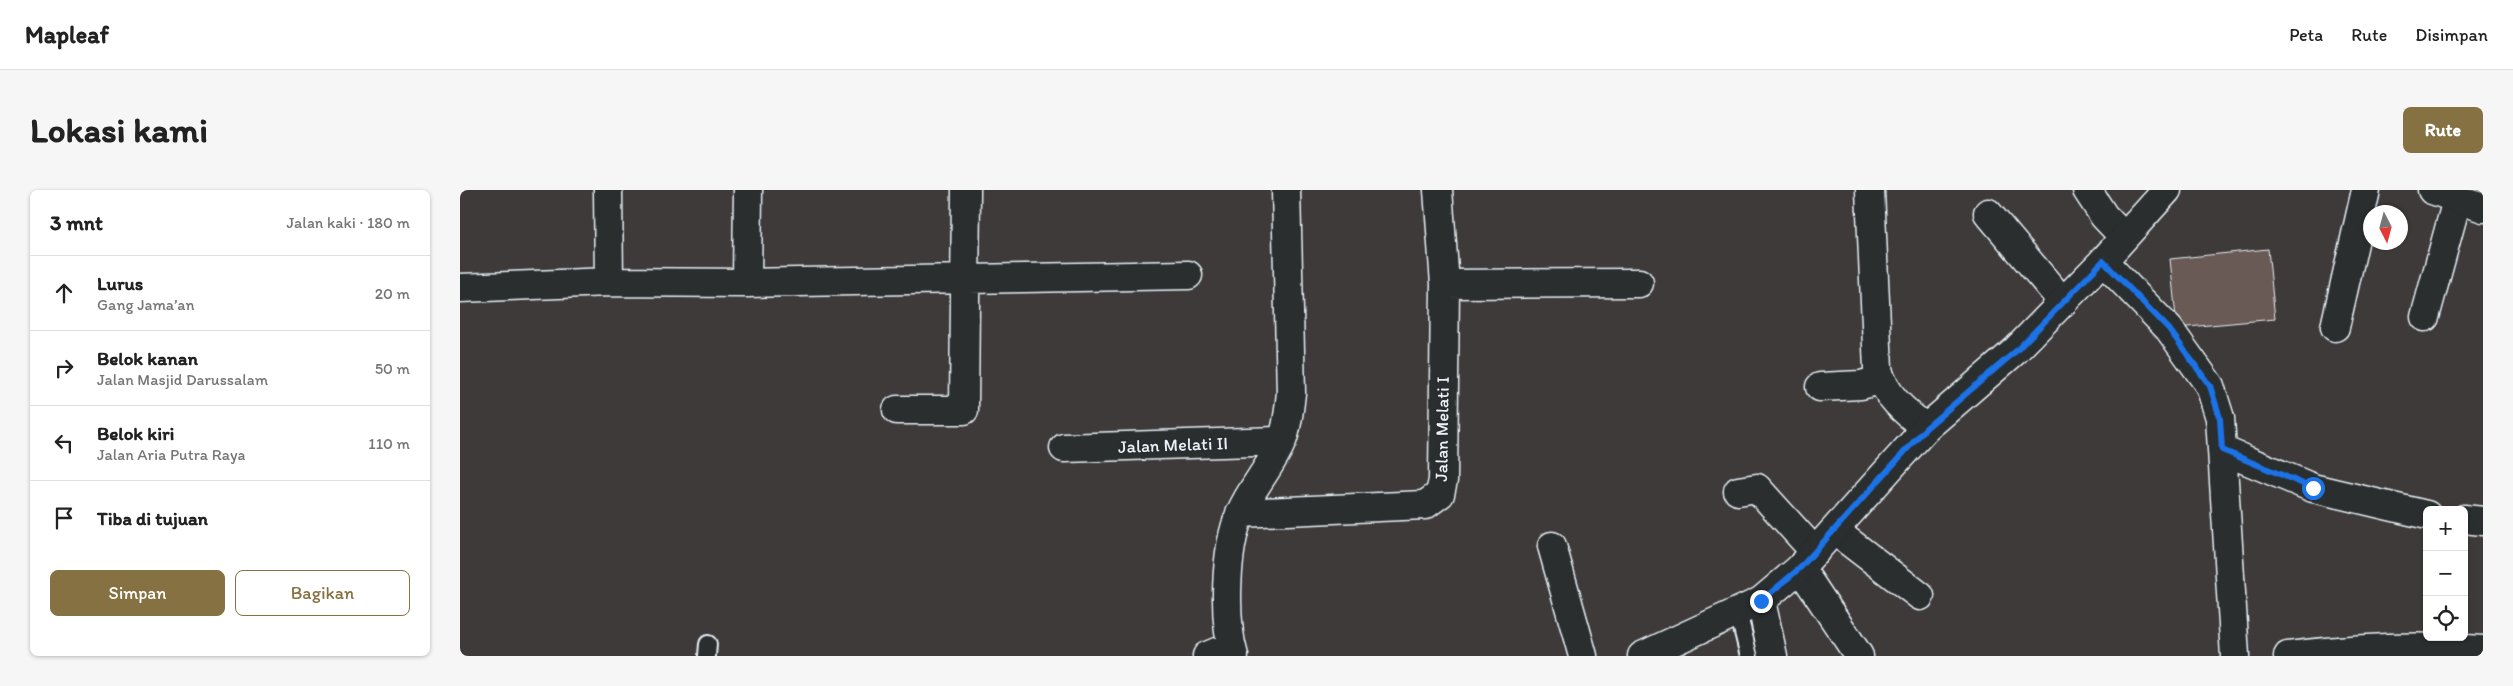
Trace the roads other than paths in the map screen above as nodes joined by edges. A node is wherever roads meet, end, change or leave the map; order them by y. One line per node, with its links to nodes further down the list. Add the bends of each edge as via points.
1 (608, 190): 17 (street)
2 (748, 190): 18 (street)
3 (966, 190): 16 (street)
4 (1286, 190): 29 (street, via 1291,393)
5 (1438, 190): 20 (street, Jalan Melati I)
6 (1870, 190): 25 (street)
7 (2087, 190): 13 (street, via 2104,216)
8 (2166, 190): 13 (street)
9 (2366, 190): 24 (street)
10 (2441, 193): 11 (street); 23 (street)
11 (2483, 208)
12 (1988, 213): 22 (street)
13 (2123, 236): 14 (street)
14 (2103, 261): 22 (street); 31 (street, via 2169,329 2210,386 2220,418)
15 (1188, 275): 16 (street)
16 (965, 279): 18 (street); 27 (street, via 964,410)
17 (609, 282): 18 (street); 21 (street)
18 (747, 283)
19 (1639, 283): 20 (street)
20 (1445, 284): 33 (street, Jalan Melati I, via 1443,480 1440,494 1425,505)
21 (460, 288)
22 (2063, 302): 28 (street, via 2016,351)
23 (2425, 317)
24 (2335, 327)
25 (1880, 380): 26 (street, via 1861,386); 28 (street, via 1903,411)
26 (1820, 386)
27 (898, 410)
28 (1926, 428): 37 (street)
29 (1282, 441): 30 (street, Jalan Melati II); 33 (street)
30 (1064, 448)
31 (2222, 450): 34 (street, via 2313,488); 50 (street)
32 (1738, 491): 39 (street, via 1756,488)
33 (1240, 513): 44 (street, via 1230,543)
34 (2423, 514)
35 (2468, 519): 36 (street)
36 (2483, 521)
37 (1835, 531): 39 (street); 40 (street)
38 (1552, 546): 45 (street)
39 (1808, 560): 41 (street); 49 (street)
40 (1920, 596)
41 (1750, 607): 46 (street); 47 (lane); 48 (street)
42 (2483, 650): 43 (street)
43 (2457, 652): 51 (street, via 2319,652)
44 (1224, 653)
45 (1583, 656)
46 (1642, 656)
47 (1749, 656)
48 (1774, 656)
49 (1858, 656)
50 (2235, 656)
51 (2288, 656)

